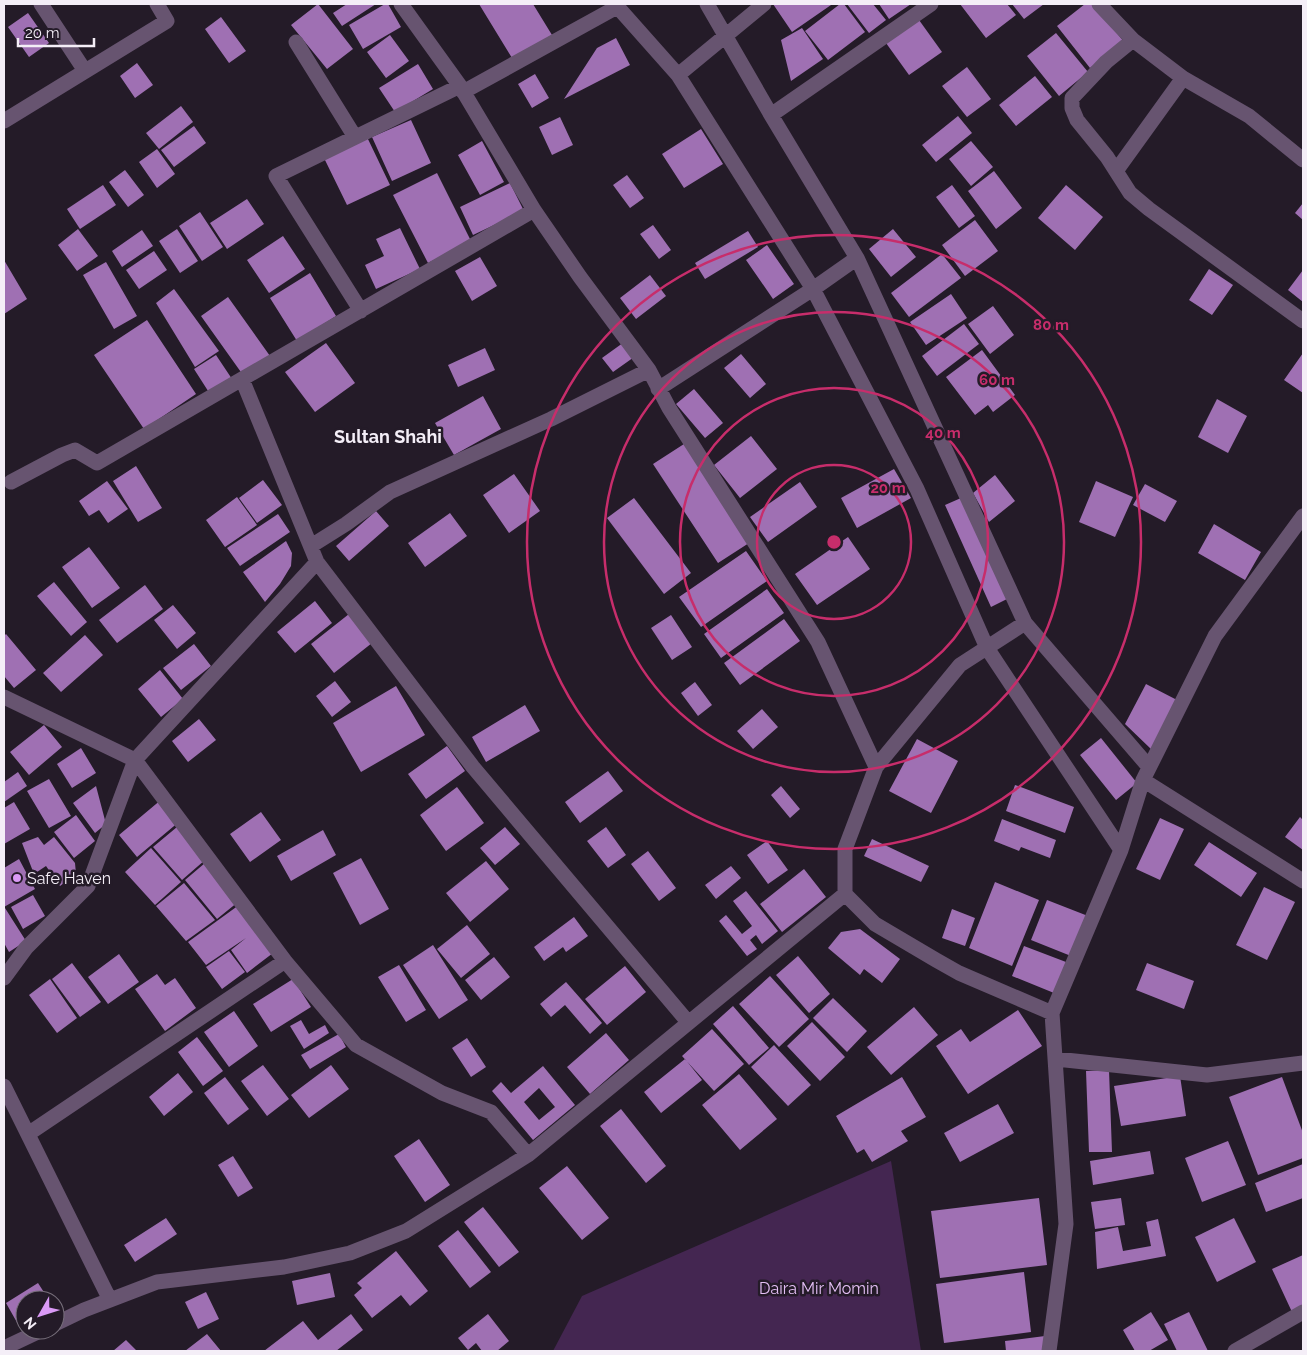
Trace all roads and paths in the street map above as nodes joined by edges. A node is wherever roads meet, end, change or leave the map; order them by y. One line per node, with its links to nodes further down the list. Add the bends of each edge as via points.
1 (42, 4): 12 (street)
2 (157, 4): 12 (street, via 167,21)
3 (401, 4): 15 (street)
4 (707, 4): 9 (street)
5 (764, 4): 9 (street)
6 (931, 4): 16 (street)
7 (1099, 4): 10 (street)
8 (616, 6): 13 (street); 15 (street)
9 (724, 36): 13 (street); 16 (street)
10 (1133, 40): 14 (street); 20 (street, via 1106,62 1072,98 1077,120)
11 (296, 42): 18 (street)
12 (85, 71): 17 (street)
13 (678, 75): 23 (street)
14 (1183, 78): 19 (street, via 1249,116); 20 (street)
15 (461, 89): 18 (street); 21 (street)
16 (771, 115): 22 (street)
17 (4, 121)
18 (355, 137): 24 (street, via 276,176)
19 (1303, 160)
20 (1116, 171): 25 (street, via 1130,193 1149,209)
21 (534, 210): 24 (street); 26 (street)
22 (857, 258): 23 (street); 33 (street)
23 (813, 289): 28 (street); 34 (street, via 917,489)
24 (361, 311): 27 (street)
25 (1303, 321)
26 (649, 370): 28 (street); 31 (street, via 551,419 390,492)
27 (242, 378): 29 (street, via 97,463 75,450); 31 (street)
28 (658, 389): 37 (street, via 818,642)
29 (10, 482)
30 (1303, 516): 38 (street, via 1215,636)
31 (311, 546): 32 (street)
32 (317, 562): 36 (street); 45 (street, via 473,768)
33 (1026, 623): 34 (street); 38 (street)
34 (987, 648): 37 (street, via 960,665); 39 (street)
35 (4, 697): 36 (street)
36 (135, 760): 42 (street); 43 (street, via 88,886 26,948)
37 (876, 767): 41 (street, via 845,849)
38 (1146, 773): 39 (street); 40 (street)
39 (1121, 850): 44 (street)
40 (1303, 881)
41 (845, 894): 44 (street, via 875,924 936,960); 45 (street)
42 (285, 961): 49 (street); 50 (street, via 356,1045 442,1093 491,1112)
43 (4, 978)
44 (1052, 1013): 46 (street)
45 (688, 1022): 50 (street)
46 (1056, 1059): 47 (street, via 1207,1075); 56 (street, via 1066,1224)
47 (1303, 1063)
48 (4, 1086): 49 (street)
49 (28, 1134): 51 (street)
50 (528, 1154): 51 (street, via 406,1231 350,1253 284,1267 157,1282)
51 (110, 1300): 53 (street)
52 (1303, 1312): 57 (street)
53 (65, 1320)
54 (21, 1340): 55 (street)
55 (4, 1348)
56 (1049, 1351)
57 (1234, 1351)

